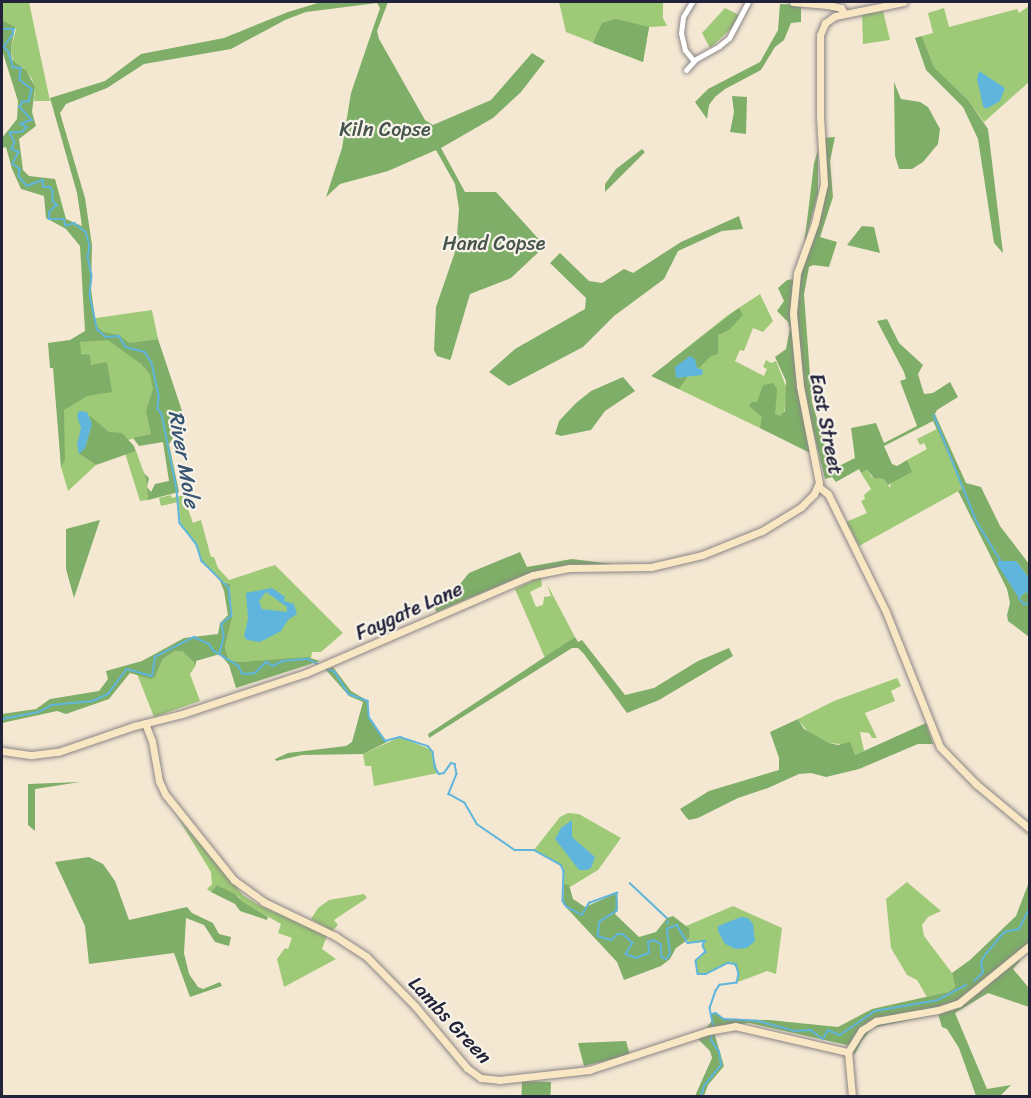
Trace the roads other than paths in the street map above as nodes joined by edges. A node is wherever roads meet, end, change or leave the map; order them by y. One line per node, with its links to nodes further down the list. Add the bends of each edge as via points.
1 (692, 2): 6 (street, via 681,33 684,50)
2 (748, 2): 6 (street, via 729,38)
3 (794, 2): 5 (street, via 828,5 841,8)
4 (904, 2): 5 (street)
5 (844, 13): 8 (street, East Street, via 827,22 819,38 824,177 820,206 797,273 793,300 800,386)
6 (694, 61): 7 (street)
7 (686, 70)
8 (818, 486): 9 (street, Faygate Lane, via 797,510 720,549 651,567 570,568 533,575 322,666); 11 (street, East Street, via 828,494 886,612 940,747)
9 (145, 723): 10 (street, Faygate Lane, via 52,754); 13 (street, Lambs Green, via 165,794 234,880 257,898 335,936 367,957 467,1068 481,1078 499,1080 589,1071 716,1029 749,1027)
10 (2, 751)
11 (1029, 829)
12 (1029, 945): 13 (street, via 962,1002 872,1023 857,1035)
13 (848, 1052): 14 (street)
14 (852, 1096)

